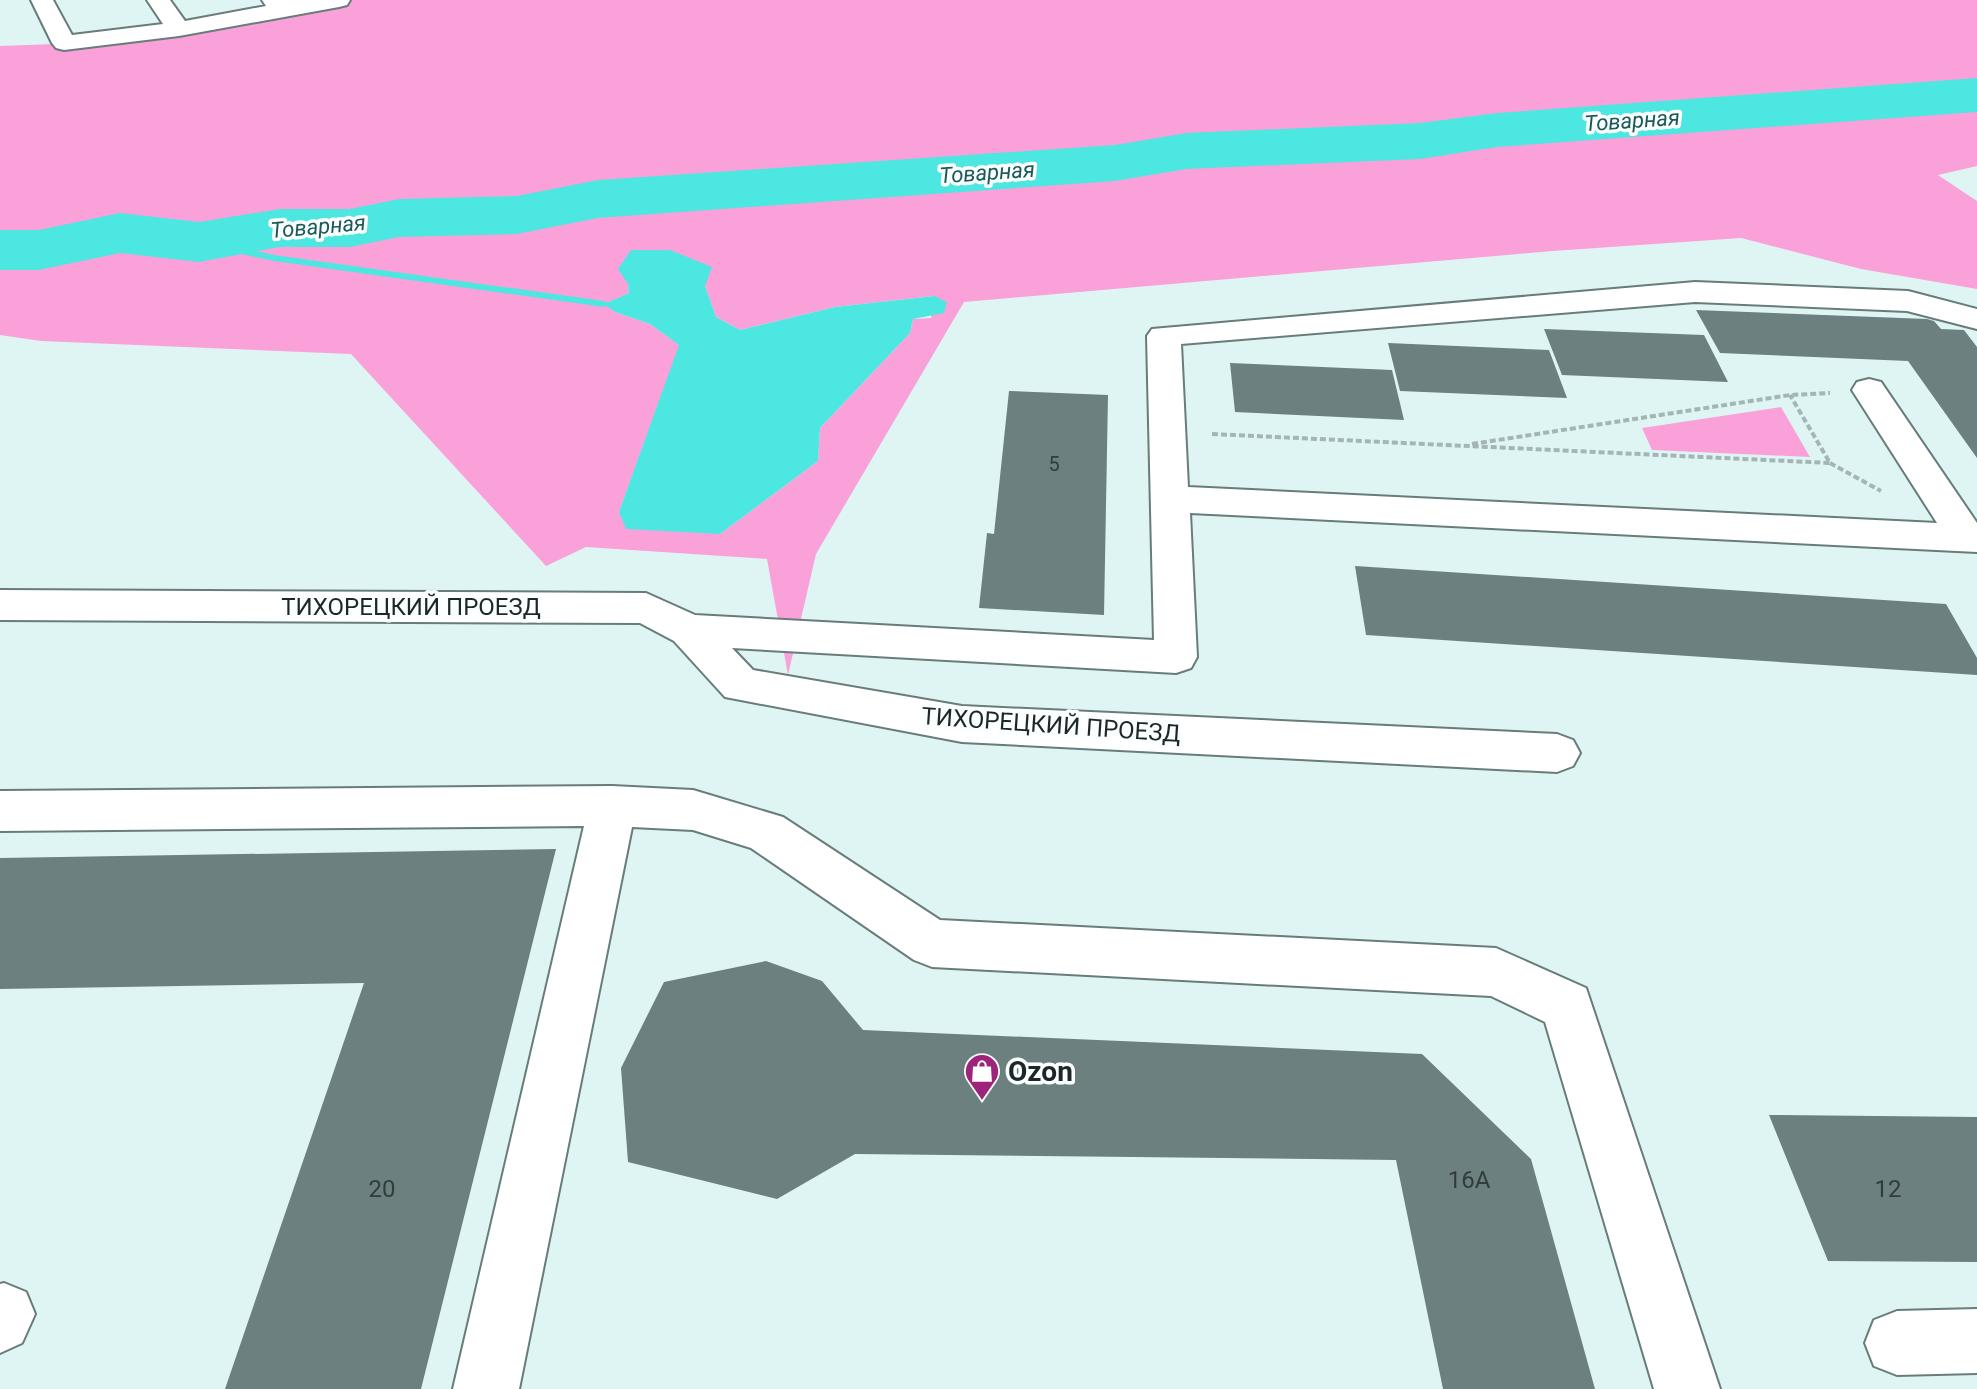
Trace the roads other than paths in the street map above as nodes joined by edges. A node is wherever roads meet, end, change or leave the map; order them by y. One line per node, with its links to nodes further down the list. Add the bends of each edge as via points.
1 (42, 0): 5 (lane, via 64,43)
2 (158, 0): 5 (lane)
3 (339, 0): 4 (lane)
4 (278, 5): 5 (lane)
5 (179, 29)
6 (1977, 319): 8 (lane, via 1908,301 1695,292 1164,336)
7 (1869, 390): 9 (lane)
8 (1170, 499): 9 (lane); 11 (lane, via 1176,657)
9 (1971, 537)
10 (0, 605): 11 (lane, ТИХОРЕЦКИЙ ПРОЕЗД, via 646,608)
11 (689, 630): 12 (lane, ТИХОРЕЦКИЙ ПРОЕЗД, via 740,685 962,724)
12 (1557, 753)
13 (612, 806): 14 (lane); 17 (lane); 18 (lane, via 693,810 766,832 932,943 1496,972 1567,1006)
14 (0, 811)
15 (1977, 1341): 16 (lane)
16 (1897, 1343)
17 (486, 1389)
18 (1687, 1389)

